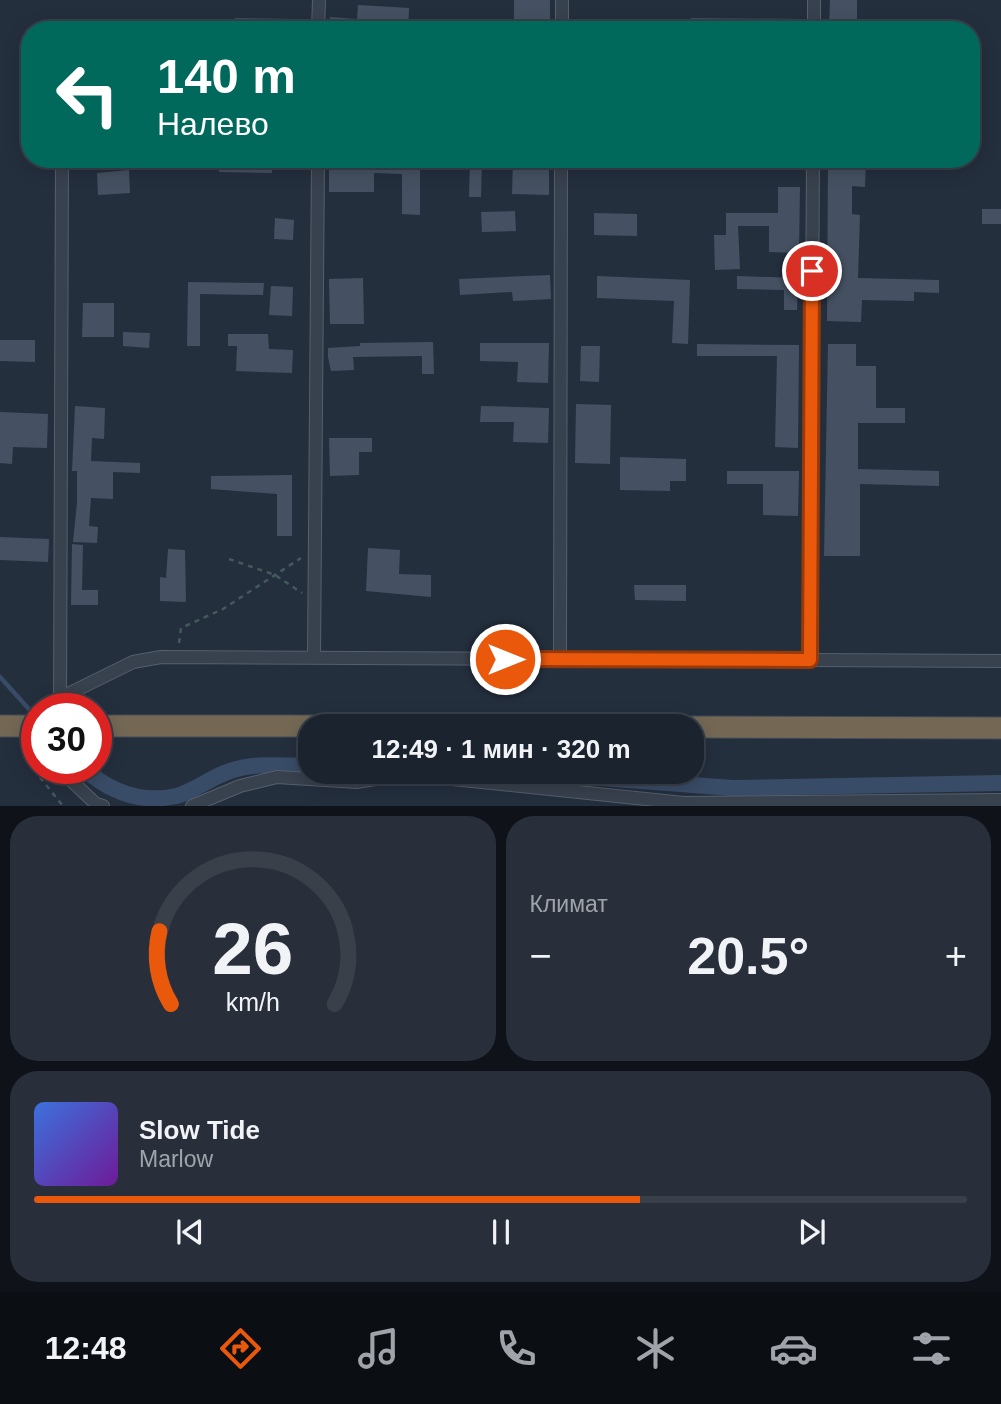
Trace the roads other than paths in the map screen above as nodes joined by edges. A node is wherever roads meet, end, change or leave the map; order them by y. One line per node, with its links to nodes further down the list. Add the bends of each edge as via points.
1 (319, 0): 4 (street)
2 (562, 0): 5 (street)
3 (814, 0): 6 (street)
4 (318, 21)
5 (562, 21)
6 (814, 21)
7 (62, 168): 15 (street)
8 (318, 168): 11 (street)
9 (561, 168): 12 (street)
10 (813, 168): 13 (street)
11 (314, 657): 12 (street); 16 (street, via 177,657 133,662)
12 (560, 659): 13 (street)
13 (810, 660): 14 (street)
14 (1001, 661)
15 (60, 693)
16 (78, 693)
17 (0, 726): 18 (highway)
18 (21, 726)
19 (112, 726): 20 (highway)
20 (298, 726)
21 (704, 727): 22 (highway)
22 (1001, 728)
23 (75, 784): 25 (street)
24 (1001, 800): 26 (street, via 684,803 404,774 357,782 277,777)
25 (103, 806)
26 (192, 806)

